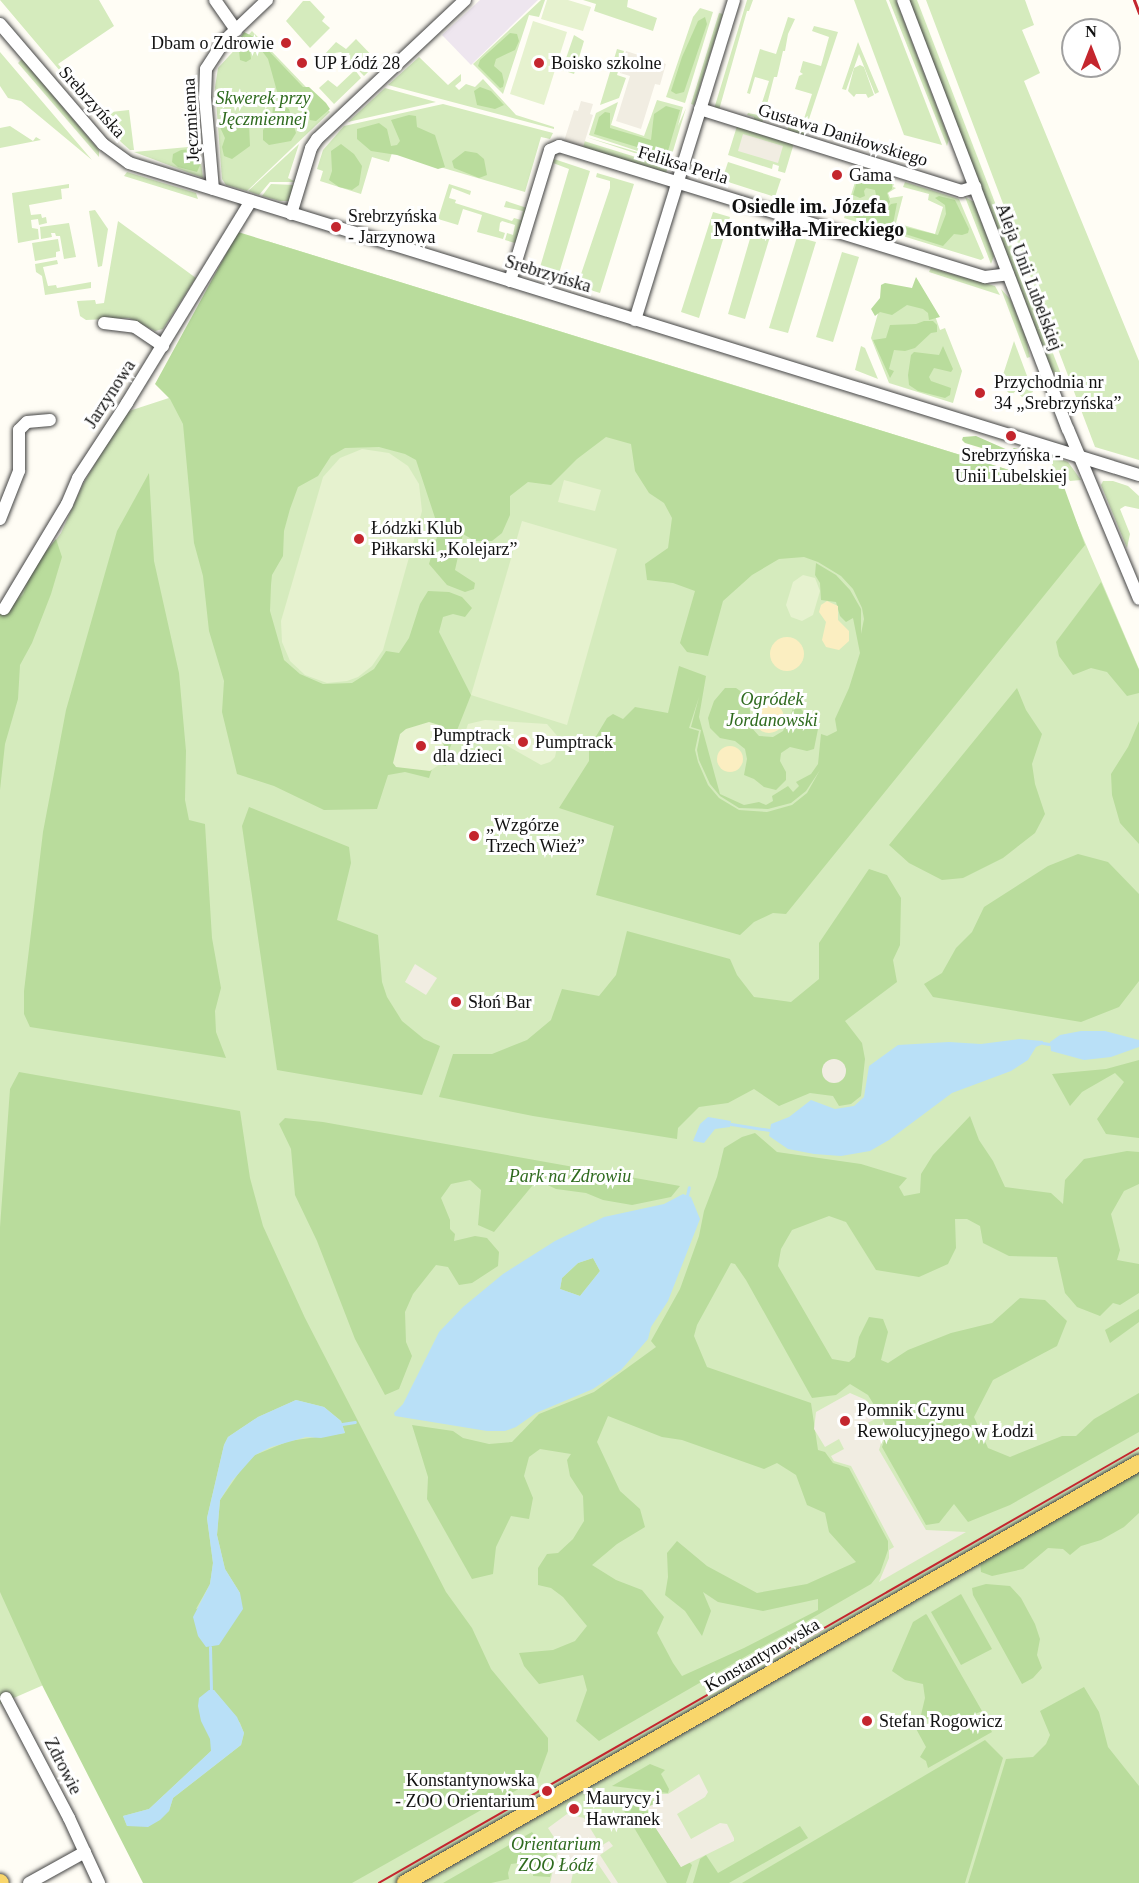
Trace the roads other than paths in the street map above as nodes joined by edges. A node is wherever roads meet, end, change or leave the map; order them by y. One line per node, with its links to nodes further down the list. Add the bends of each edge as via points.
1 (215, 0): 7 (street)
2 (267, 0): 7 (street, Jęczmienna)
3 (465, 0): 13 (street, via 317,139)
4 (734, 0): 8 (street)
5 (903, 0): 10 (street, Aleja Unii Lubelskiej)
6 (0, 24): 11 (street, Srebrzyńska, via 112,152 140,167)
7 (236, 30): 11 (street, Jęczmienna, via 215,53 205,76)
8 (700, 110): 9 (street); 10 (street, Gustawa Daniłowskiego, via 961,191)
9 (677, 182): 14 (street, Feliksa Perla, via 985,277); 15 (street, Feliksa Perla, via 555,146 550,150); 16 (street)
10 (975, 187): 14 (street, Aleja Unii Lubelskiej)
11 (213, 189): 12 (street, Srebrzyńska)
12 (251, 201): 13 (street, Srebrzyńska); 18 (street, Jarzynowa)
13 (291, 214): 15 (street, Srebrzyńska)
14 (1008, 273): 20 (street, Aleja Unii Lubelskiej)
15 (510, 281): 16 (street, Srebrzyńska)
16 (635, 320): 20 (street, Srebrzyńska)
17 (104, 323): 18 (street, via 135,327)
18 (163, 345): 24 (street, Jarzynowa, via 78,478 68,504)
19 (50, 420): 22 (street, via 27,422 19,430 19,471)
20 (1079, 457): 21 (street, Srebrzyńska); 23 (street, Aleja Unii Lubelskiej)
21 (1139, 475)
22 (0, 519)
23 (1139, 599)
24 (4, 609)
25 (1139, 1462): 30 (main road, Konstantynowska)
26 (6, 1698): 27 (street, Zdrowie)
27 (85, 1852): 28 (street); 29 (street, Zdrowie)
28 (29, 1883)
29 (99, 1883)
30 (405, 1883)

